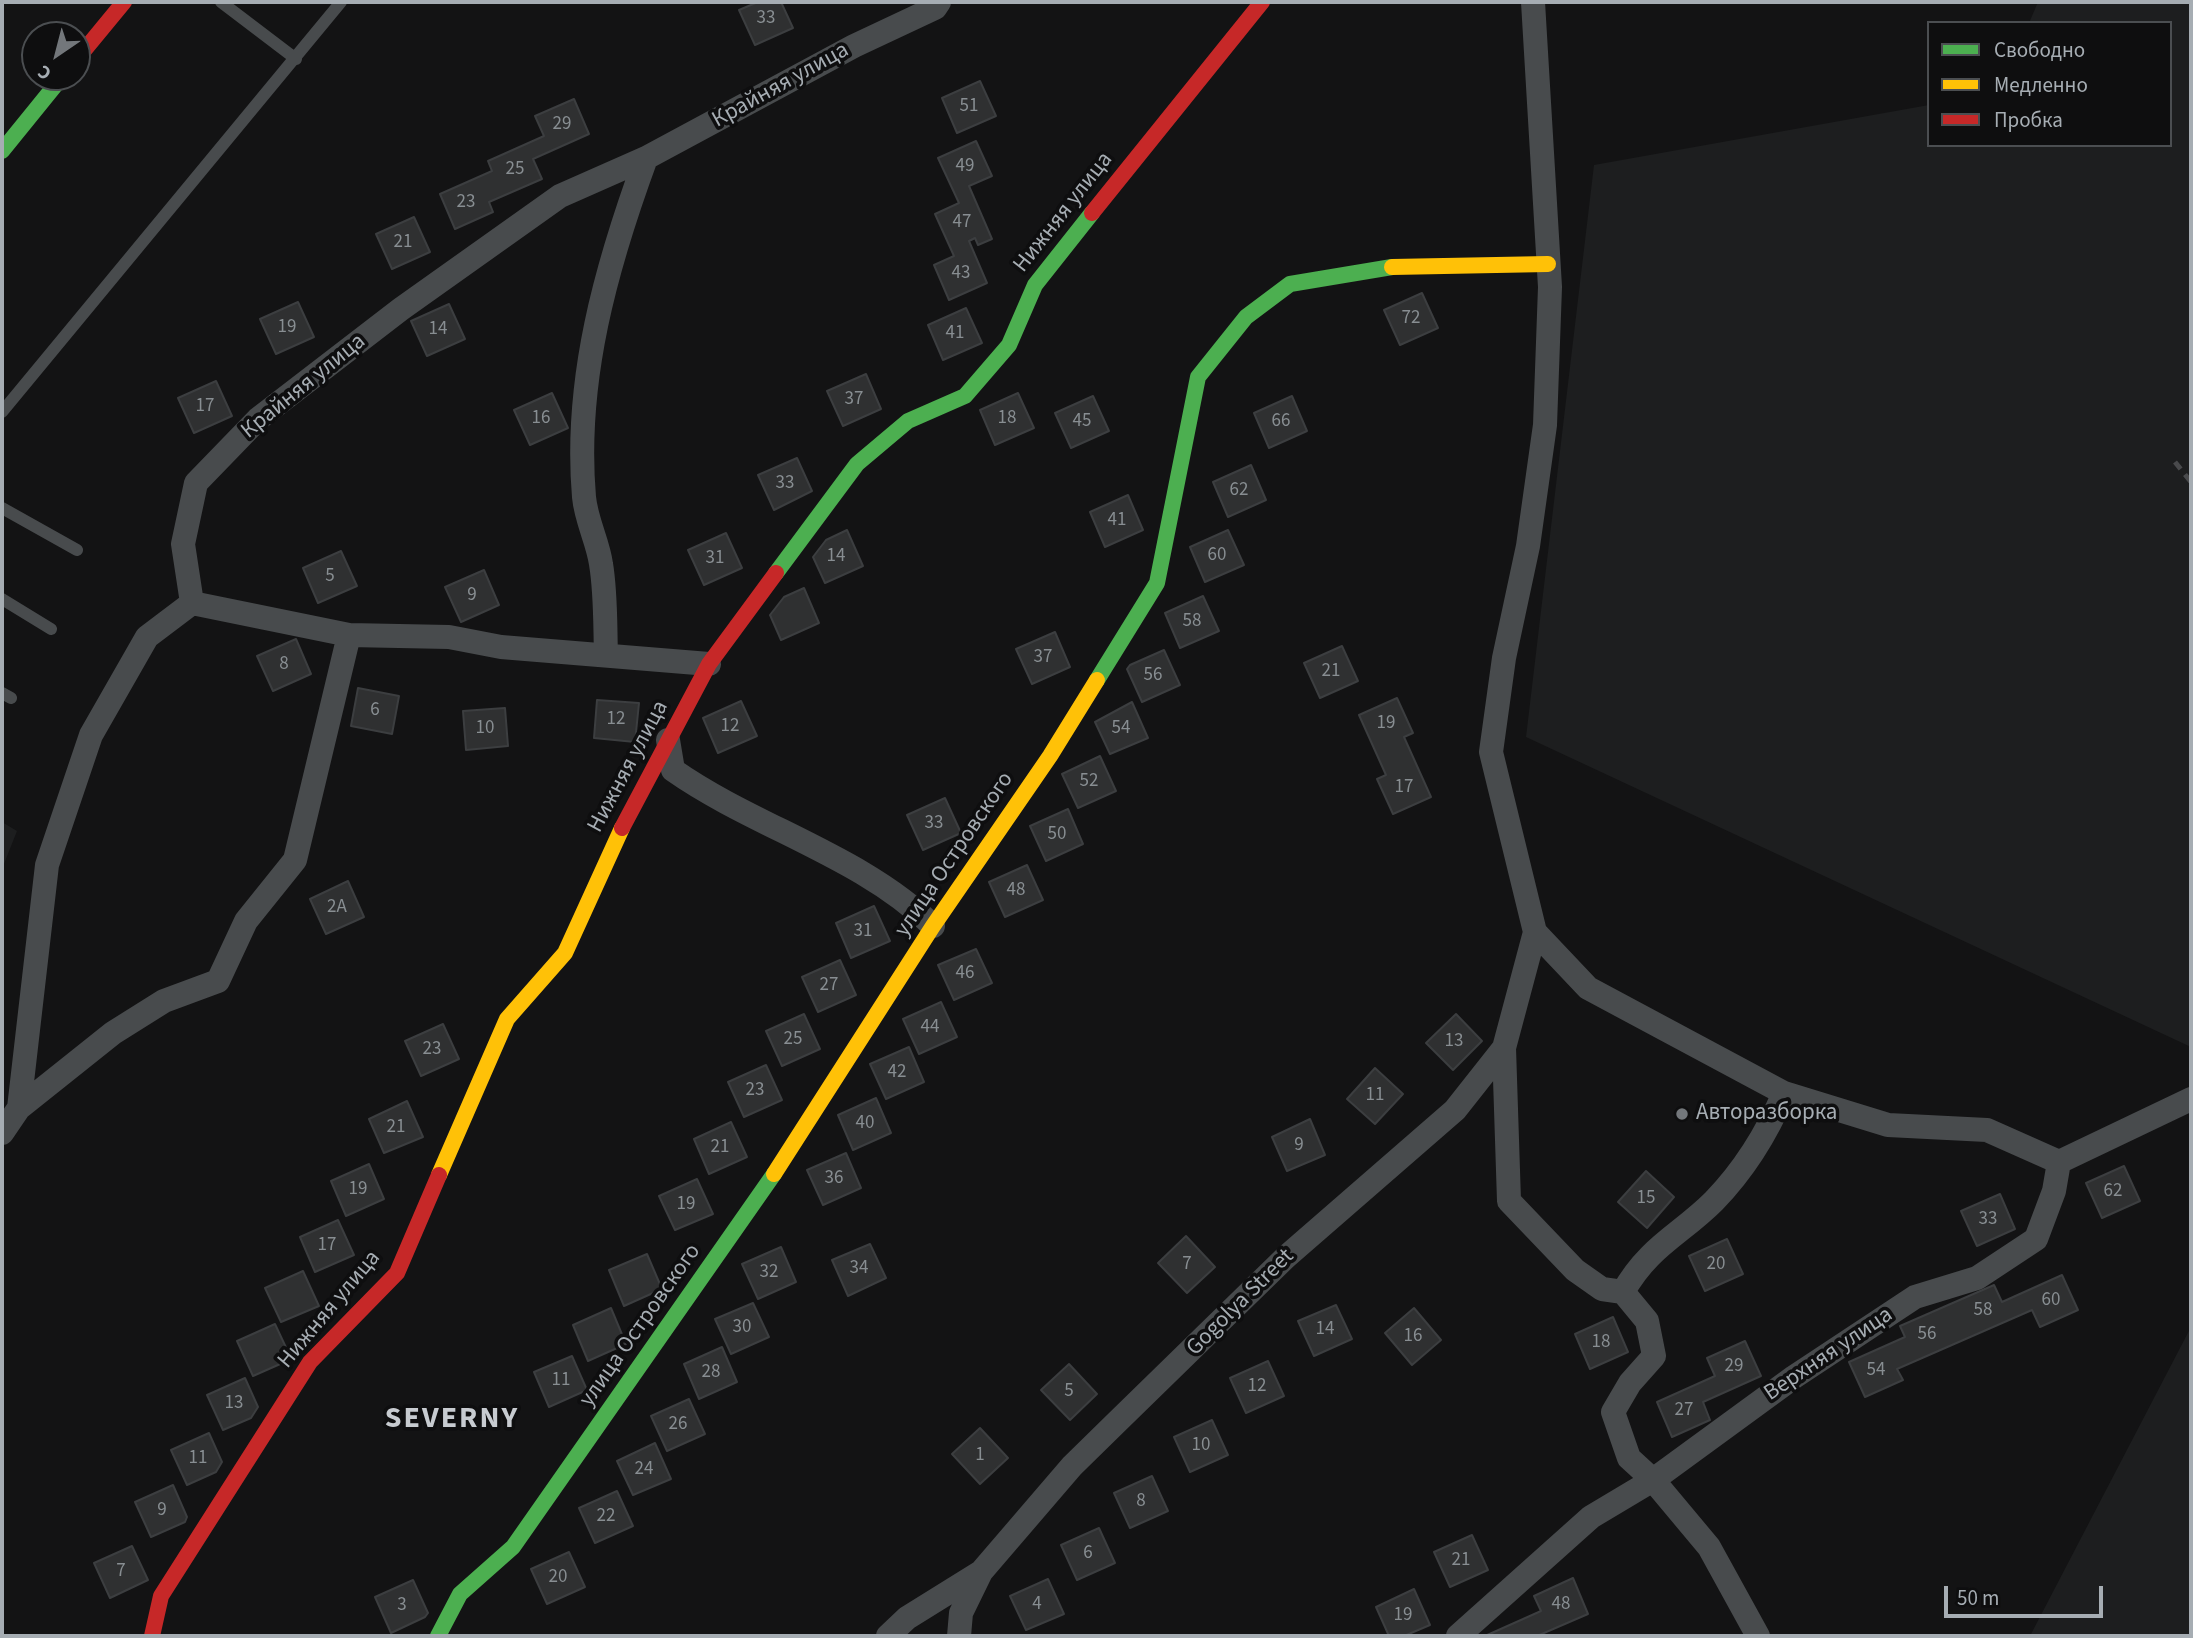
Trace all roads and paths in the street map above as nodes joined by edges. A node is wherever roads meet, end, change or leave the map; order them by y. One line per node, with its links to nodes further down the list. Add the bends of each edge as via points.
1 (124, 2): 7 (street)
2 (221, 2): 8 (lane)
3 (341, 2): 8 (lane)
4 (939, 2): 11 (street, Крайняя улица)
5 (1262, 2): 21 (street, Нижняя улица, via 1035,285 1009,345 965,396 908,421 857,464)
6 (1533, 2): 12 (street)
7 (91, 42)
8 (296, 59): 13 (lane)
9 (51, 91): 10 (street)
10 (2, 151)
11 (646, 158): 17 (street, Крайняя улица, via 560,196 401,309 258,419 196,483 183,544); 20 (street, via 597,314 582,418 584,500 601,564)
12 (1548, 264): 23 (street, улица Островского, via 1404,265 1324,276 1290,284 1246,317 1198,377 1157,583 1050,756); 24 (street, via 1545,425 1492,752)
13 (2, 412)
14 (2, 508): 15 (lane)
15 (77, 550)
16 (2, 599): 18 (lane)
17 (192, 603): 19 (street); 28 (street, via 147,636 91,735 64,813 47,864)
18 (51, 629)
19 (349, 635): 20 (street, via 449,638); 28 (street, via 295,860 246,922 218,981 164,1001 113,1033)
20 (606, 655): 21 (street)
21 (709, 664): 22 (street, Нижняя улица)
22 (668, 740): 23 (street, via 674,771 709,796 829,855 916,910); 34 (street, Нижняя улица, via 612,846 565,953 507,1019 397,1273 310,1362 161,1596)
23 (933, 926): 35 (street, улица Островского, via 777,1170 651,1353 513,1548 460,1594)
24 (1535, 932): 25 (street, Gogolya Street); 26 (street, via 1588,988)
25 (1504, 1048): 31 (street, via 1509,1201 1575,1270 1602,1289); 33 (street, Gogolya Street, via 1455,1110 1286,1257 1072,1466)
26 (1783, 1093): 30 (street, via 1888,1125 1987,1130); 31 (street, via 1772,1121 1741,1169 1712,1202 1658,1246)
27 (2191, 1099): 30 (street)
28 (19, 1108): 29 (street)
29 (2, 1133)
30 (2059, 1162): 32 (street, Верхняя улица, via 2054,1191 2036,1239 1977,1278 1915,1297 1794,1377)
31 (1623, 1292): 32 (street, via 1647,1321 1654,1356 1613,1412 1629,1458)
32 (1653, 1480): 38 (street, Верхняя улица, via 1591,1517); 39 (street, via 1709,1547)
33 (981, 1572): 36 (street, Gogolya Street, via 907,1618); 37 (street, via 961,1613)
34 (152, 1636)
35 (438, 1636)
36 (888, 1636)
37 (959, 1636)
38 (1458, 1636)
39 (1758, 1636)

